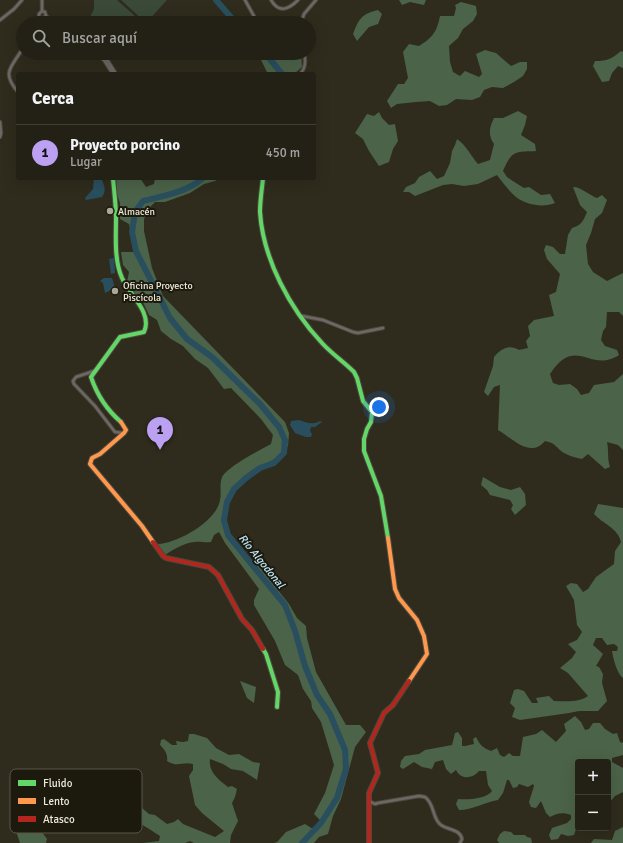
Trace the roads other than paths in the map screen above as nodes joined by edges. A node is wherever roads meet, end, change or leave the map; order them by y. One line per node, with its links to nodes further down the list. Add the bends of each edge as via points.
1 (22, 0): 12 (street)
2 (42, 0): 7 (street)
3 (245, 0): 10 (street)
4 (271, 0): 5 (street, via 283,9 288,9)
5 (298, 0)
6 (316, 0): 11 (street)
7 (42, 11): 8 (street); 9 (street)
8 (40, 16)
9 (46, 16)
10 (254, 16)
11 (303, 16)
12 (0, 20)
13 (16, 60): 20 (street, via 8,73 9,80)
14 (104, 60): 17 (street)
15 (107, 60): 17 (street)
16 (306, 60): 19 (street)
17 (111, 69): 18 (street)
18 (113, 72)
19 (301, 72)
20 (16, 89)
21 (0, 122): 22 (street)
22 (0, 137)
23 (113, 180): 27 (street, via 119,269 126,286 142,311 147,329 116,340 104,360)
24 (263, 180): 25 (street, via 260,204 266,242 275,272)
25 (301, 316): 26 (street, via 323,320 358,333); 30 (street, via 319,340 354,372 363,401 372,412 363,446 381,496 395,589 417,620 427,646 426,658 394,706 384,713 372,737 371,750 378,773 369,793)
26 (384, 328)
27 (94, 370): 28 (street, via 90,377 91,381 111,414 125,427); 28 (street, via 76,377 74,384 115,432)
28 (124, 433): 29 (street, via 92,458 90,464 134,515 163,556 209,567 218,575 242,619 252,630 266,654 278,692)
29 (277, 707)
30 (369, 800): 31 (street); 32 (street, via 375,804 426,797 439,824 461,836)
31 (369, 843)
32 (460, 843)

